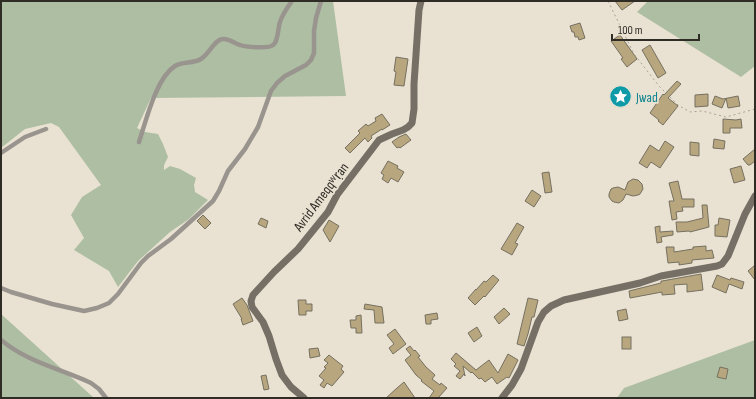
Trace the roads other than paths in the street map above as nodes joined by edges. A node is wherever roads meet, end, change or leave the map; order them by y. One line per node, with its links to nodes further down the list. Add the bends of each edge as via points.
1 (292, 1): 5 (street, via 280,21 273,46 240,46 222,38 201,59 182,63 170,69 154,93)
2 (321, 1): 8 (street, via 316,18 314,53 311,60 285,76 271,91 258,127 228,172 213,201 148,256 109,303 84,311)
3 (421, 1): 11 (street, Avrid Ameqqʷṛan, via 412,123 403,130 379,140 337,195 328,212 298,249 253,295 251,301 252,308 263,322 269,336 282,375)
4 (46, 129): 6 (street, via 25,137)
5 (139, 142)
6 (1, 153)
7 (755, 196): 12 (street, via 722,264 661,276 564,300 551,306 538,322 522,369)
8 (1, 288)
9 (1, 340): 10 (street, via 28,358 91,383)
10 (106, 398)
11 (304, 398)
12 (502, 398)

